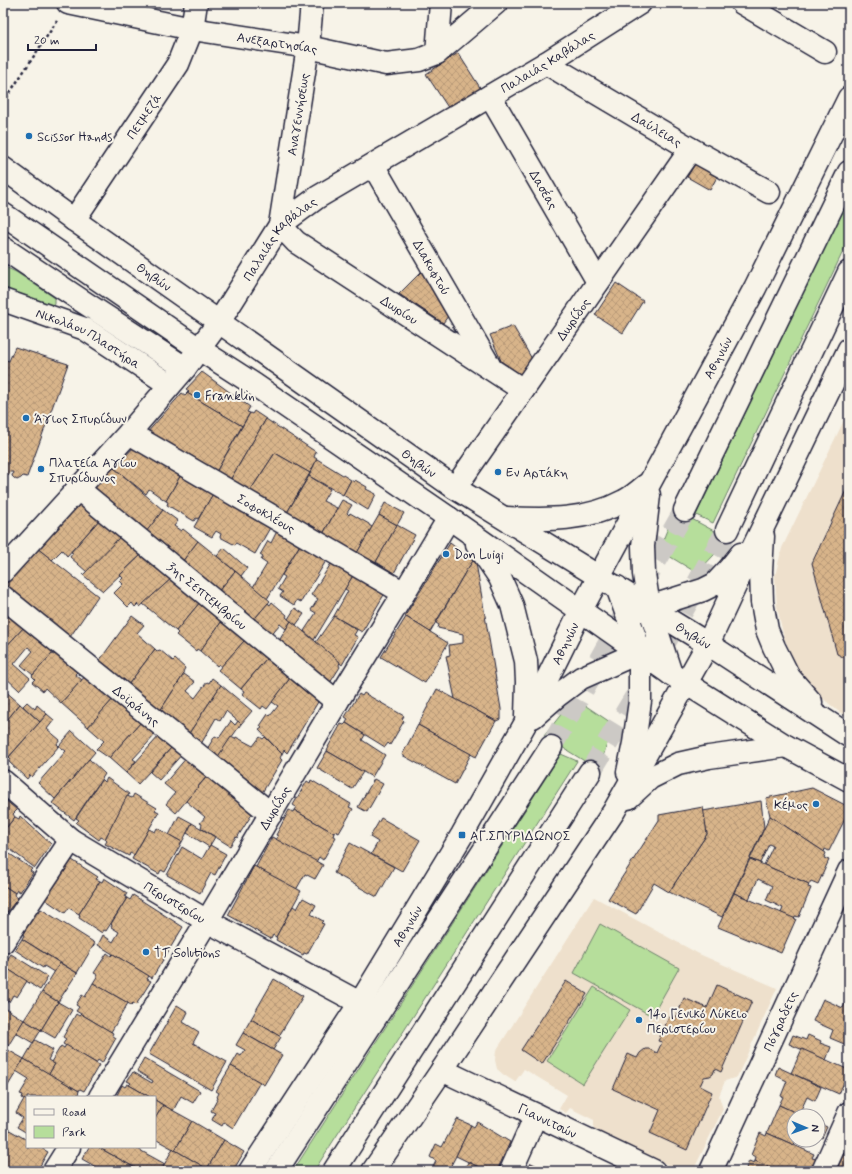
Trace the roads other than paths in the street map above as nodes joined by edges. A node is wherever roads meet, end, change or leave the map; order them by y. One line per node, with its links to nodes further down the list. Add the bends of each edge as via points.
1 (68, 3): 8 (main road, Ανεξαρτησίας)
2 (196, 3): 8 (main road, Πετμεζά)
3 (312, 3): 9 (main road, Αναγεννήσεως)
4 (441, 3): 11 (main road)
5 (496, 3): 11 (main road, Ανεξαρτησίας)
6 (640, 3): 12 (main road, Παλαιάς Καβάλας)
7 (742, 3): 10 (main road)
8 (192, 29): 9 (main road, Ανεξαρτησίας); 21 (main road, Πετμεζά, via 178,64)
9 (308, 47): 11 (main road, Ανεξαρτησίας, via 386,64 419,60); 22 (main road, Αναγεννήσεως)
10 (824, 52)
11 (437, 53)
12 (546, 63): 13 (main road, Παλαιάς Καβάλας); 15 (main road, Δαύλειας)
13 (490, 96): 16 (main road, Παλαιάς Καβάλας); 26 (main road, Δασέας)
14 (849, 98): 36 (main road, Αθηνών, via 755,288)
15 (691, 149): 19 (main road, Δαύλειας); 26 (main road, Δωρίδος)
16 (373, 165): 22 (main road, Παλαιάς Καβάλας, via 318,197); 32 (main road, Διακοφτού)
17 (3, 168): 21 (main road, Θηβών)
18 (849, 172): 39 (main road)
19 (769, 192)
20 (3, 214): 23 (main road)
21 (74, 220): 28 (main road, Θηβών)
22 (280, 225): 28 (main road, Παλαιάς Καβάλας); 32 (main road, Δωρίου, via 296,242)
23 (36, 237): 24 (main road); 29 (main road)
24 (3, 246): 31 (main road, Νικολάου Πλαστήρα)
25 (849, 272): 43 (main road)
26 (598, 282): 34 (main road, Δωρίδος)
27 (3, 300): 33 (main road, Νικολάου Πλαστήρα, via 86,329)
28 (218, 322): 29 (main road, Παλαιάς Καβάλας); 38 (main road, Θηβών)
29 (199, 349): 31 (main road, Παλαιάς Καβάλας); 40 (main road)
30 (849, 349): 42 (main road)
31 (185, 368): 33 (main road, Παλαιάς Καβάλας)
32 (492, 370): 34 (main road, Δωρίου)
33 (170, 385): 35 (main road, Παλαιάς Καβάλας)
34 (523, 390): 38 (main road, Δωρίδος)
35 (129, 433): 37 (main road, Παλαιάς Καβάλας); 47 (main road, Σοφοκλέους)
36 (650, 482): 41 (main road, via 624,501 591,514 548,520); 46 (main road, Αθηνών); 49 (main road, via 643,546)
37 (77, 488): 45 (main road, Παλαιάς Καβάλας); 57 (main road, 3ης Σεπτεμβρίου)
38 (455, 488): 41 (main road, Θηβών)
39 (685, 510)
40 (449, 518): 44 (main road); 47 (main road, Δωρίδος)
41 (504, 518): 46 (main road, Θηβών)
42 (764, 526): 49 (main road, via 715,584); 54 (main road); 59 (main road, via 760,571 767,630 789,677)
43 (727, 530)
44 (471, 534): 51 (main road); 58 (main road, via 500,578 512,605 526,661)
45 (3, 570)
46 (608, 582): 49 (main road, Θηβών); 50 (main road); 51 (main road, Αθηνών)
47 (404, 593): 57 (main road, Δωρίδος)
48 (3, 597): 67 (main road, Δοϊράνης)
49 (649, 607): 50 (main road); 52 (main road, Θηβών); 53 (main road)
50 (626, 615): 51 (main road); 55 (main road)
51 (589, 616): 55 (main road); 58 (main road, Αθηνών)
52 (689, 632): 53 (main road); 54 (main road, Θηβών)
53 (661, 644): 55 (main road); 56 (main road)
54 (708, 644): 56 (main road); 59 (main road, Θηβών)
55 (640, 652): 56 (main road); 58 (main road, via 581,678); 66 (main road, via 640,701 634,743)
56 (679, 678): 61 (main road); 66 (main road)
57 (337, 702): 67 (main road, Δωρίδος)
58 (525, 724): 72 (main road, Αθηνών, via 462,836)
59 (830, 724): 60 (main road, Θηβών)
60 (849, 736)
61 (786, 746): 64 (main road); 66 (main road, via 678,764 650,778)
62 (550, 747): 80 (main road, Αθηνών)
63 (590, 772): 81 (main road)
64 (849, 780)
65 (3, 781): 68 (main road, Περιστερίου)
66 (614, 811): 73 (main road)
67 (271, 814): 70 (main road, Δωρίδος)
68 (71, 840): 70 (main road, Περιστερίου); 71 (main road)
69 (849, 871): 85 (main road, Πόγραδετς)
70 (207, 921): 72 (main road, Περιστερίου); 74 (main road, Δωρίδος)
71 (3, 942)
72 (360, 1003): 79 (main road, Αθηνών)
73 (442, 1070): 76 (main road, Γιαννιτσών); 82 (main road)
74 (101, 1096)
75 (849, 1113): 86 (main road)
76 (536, 1115): 83 (main road); 84 (main road, Γιαννιτσών)
77 (68, 1148): 78 (main road)
78 (54, 1171)
79 (250, 1171)
80 (276, 1171)
81 (334, 1171)
82 (373, 1171)
83 (511, 1171)
84 (654, 1171)
85 (711, 1171)
86 (823, 1171)

